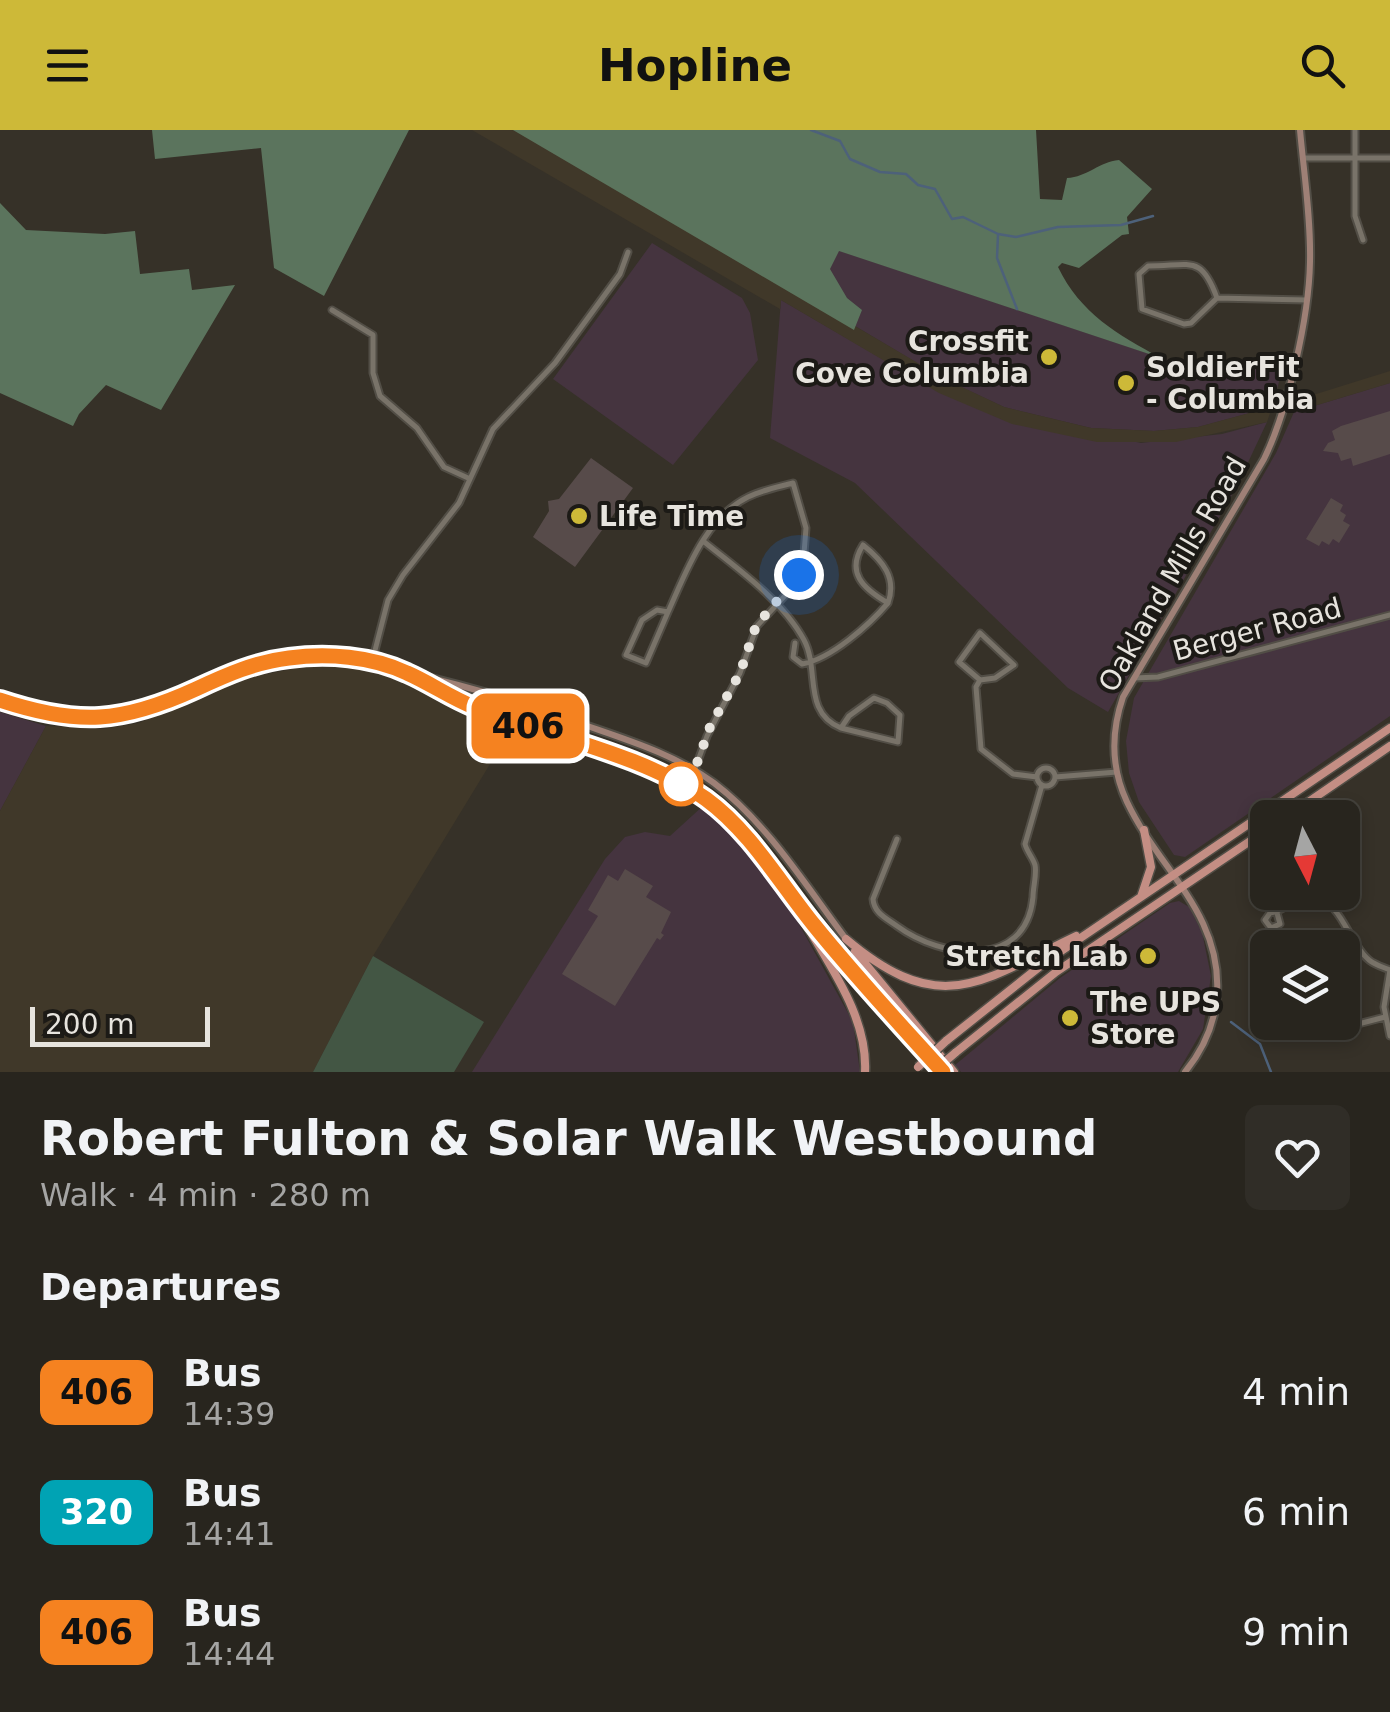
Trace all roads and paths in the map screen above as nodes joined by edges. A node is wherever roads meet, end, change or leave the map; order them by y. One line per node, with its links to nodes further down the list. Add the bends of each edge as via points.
1 (1300, 130): 3 (street, Oakland Mills Road)
2 (1355, 130): 4 (street)
3 (1303, 158): 4 (street); 9 (street, Oakland Mills Road, via 1310,246)
4 (1355, 158): 5 (street); 6 (street, via 1355,216)
5 (1390, 158)
6 (1363, 240)
7 (628, 252): 11 (street, via 620,274 555,363 493,429)
8 (1217, 298): 8 (street, via 1188,324 1158,316 1140,305 1140,274 1148,266 1198,266); 9 (street)
9 (1306, 300): 21 (street, Oakland Mills Road, via 1270,446)
10 (332, 310): 11 (street, via 373,335 374,382 385,402 417,428 444,467)
11 (468, 478): 18 (street, via 447,522 388,600)
12 (704, 541): 14 (street); 14 (street, via 745,498 793,483 806,528 806,558 796,582); 15 (street)
13 (888, 603): 13 (street, via 853,568 863,546 888,571); 19 (street)
14 (774, 604): 19 (street, via 804,640); 27 (street, via 753,632)
15 (668, 612): 15 (street, via 646,663 626,655 646,616)
16 (1390, 614): 21 (street, Berger Road)
17 (795, 643): 19 (street, via 793,657)
18 (372, 662): 20 (street); 23 (street, via 273,660 152,708 102,719 54,717)
19 (810, 662): 24 (street, via 817,705)
20 (407, 673): 27 (street, via 490,692); 32 (street, via 467,704)
21 (1134, 678): 28 (street, Oakland Mills Road, via 1117,716)
22 (980, 680): 22 (street, via 1014,666 980,633 960,662); 29 (street, via 975,691 981,749 1013,774)
23 (0, 700)
24 (841, 728): 24 (street, via 874,698 900,714 898,742)
25 (1390, 728): 37 (main road)
26 (1390, 746): 33 (main road)
27 (697, 771): 32 (street); 43 (street, via 758,824)
28 (1117, 772): 30 (street); 34 (street, Oakland Mills Road)
29 (1037, 776): 30 (street, via 1046,768); 31 (street)
30 (1055, 777): 31 (street)
31 (1042, 785): 35 (street, via 1025,844 1035,866 1031,918 998,944 976,952 938,949 878,912 873,898)
32 (688, 788): 40 (street, via 728,818)
33 (1311, 800)
34 (1144, 830): 37 (street, Oakland Mills Road); 39 (main road, via 1151,867)
35 (898, 839)
36 (1250, 841): 38 (main road)
37 (1174, 875): 38 (street, Oakland Mills Road); 39 (main road)
38 (1182, 886): 50 (main road, bridge, via 1056,972); 53 (street, Oakland Mills Road, via 1208,930 1217,975 1209,1030)
39 (1141, 897): 42 (main road)
40 (792, 898): 49 (main road, via 858,1020); 51 (main road)
41 (1277, 912): 44 (street, via 1300,898 1320,898 1366,957)
42 (1098, 925): 43 (main road, via 994,978 948,986 899,977); 48 (main road, bridge)
43 (846, 939): 52 (main road)
44 (1390, 970): 45 (street)
45 (1385, 1017): 46 (street); 47 (street)
46 (1360, 1023)
47 (1390, 1036)
48 (915, 1070)
49 (865, 1072)
50 (933, 1072)
51 (943, 1072)
52 (954, 1072)
53 (1185, 1072)

